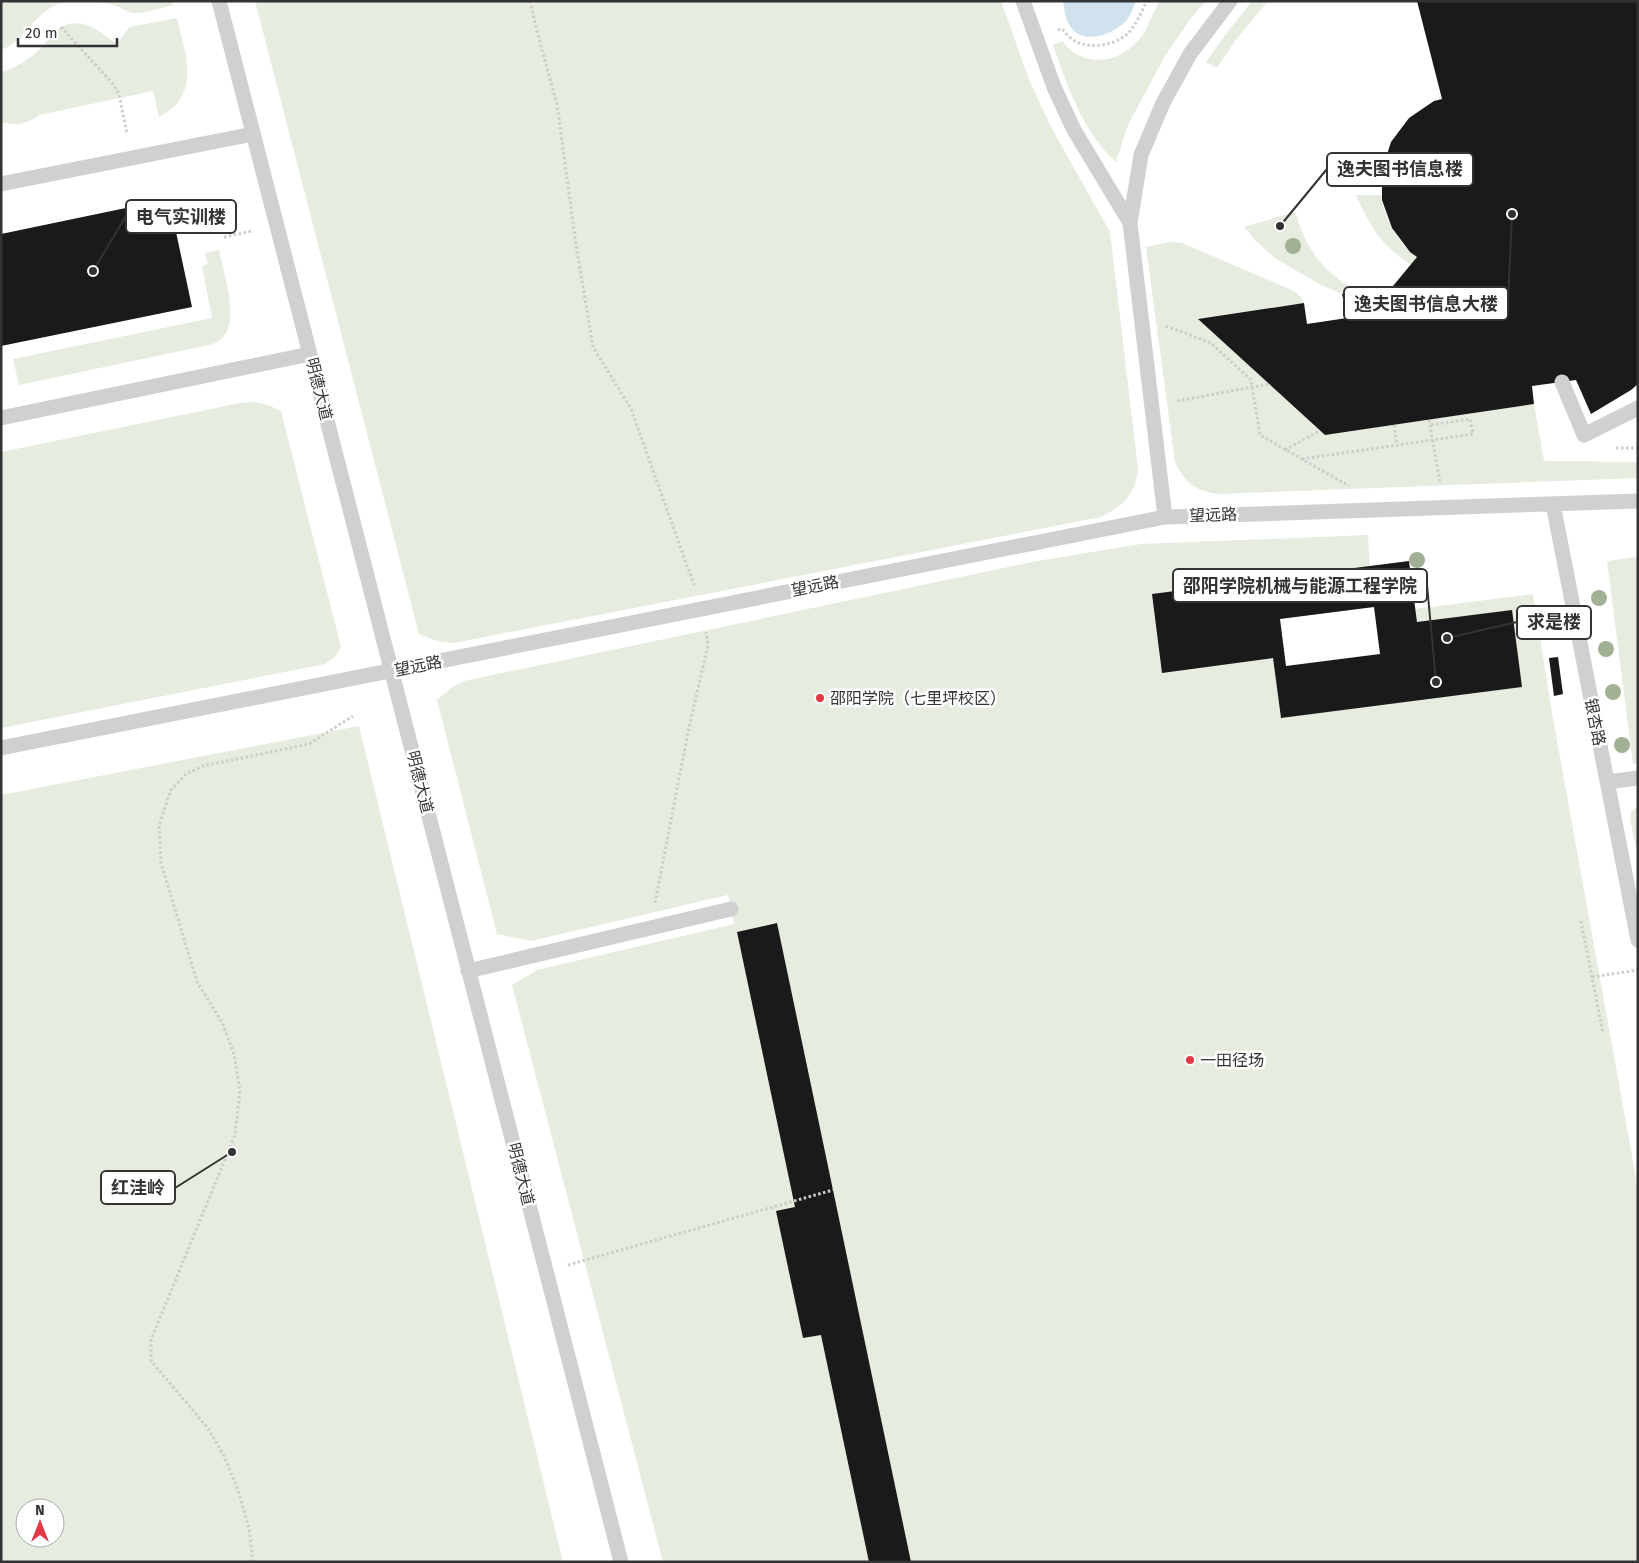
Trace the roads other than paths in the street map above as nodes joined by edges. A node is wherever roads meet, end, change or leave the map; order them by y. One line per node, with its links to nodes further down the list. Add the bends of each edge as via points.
1 (219, 1): 4 (lane, 明德大道)
2 (1023, 1): 6 (lane, via 1054,87 1074,130)
3 (1230, 1): 6 (lane, via 1190,54 1163,103 1141,154)
4 (253, 134): 5 (lane); 7 (lane, 明德大道)
5 (1, 184)
6 (1130, 223): 13 (lane)
7 (310, 354): 10 (lane); 14 (lane, 明德大道)
8 (1562, 382): 9 (lane, via 1584,435)
9 (1638, 408)
10 (1, 418)
11 (1638, 501): 12 (lane, 望远路)
12 (1553, 504): 13 (lane, 望远路); 17 (lane, 银杏路)
13 (1165, 517): 14 (lane, 望远路)
14 (391, 671): 15 (lane, 望远路); 20 (lane, 明德大道)
15 (1, 748)
16 (1638, 778): 17 (lane)
17 (1607, 782): 19 (lane, 银杏路)
18 (731, 909): 20 (lane)
19 (1638, 940)
20 (468, 971): 21 (lane, 明德大道)
21 (621, 1562)

